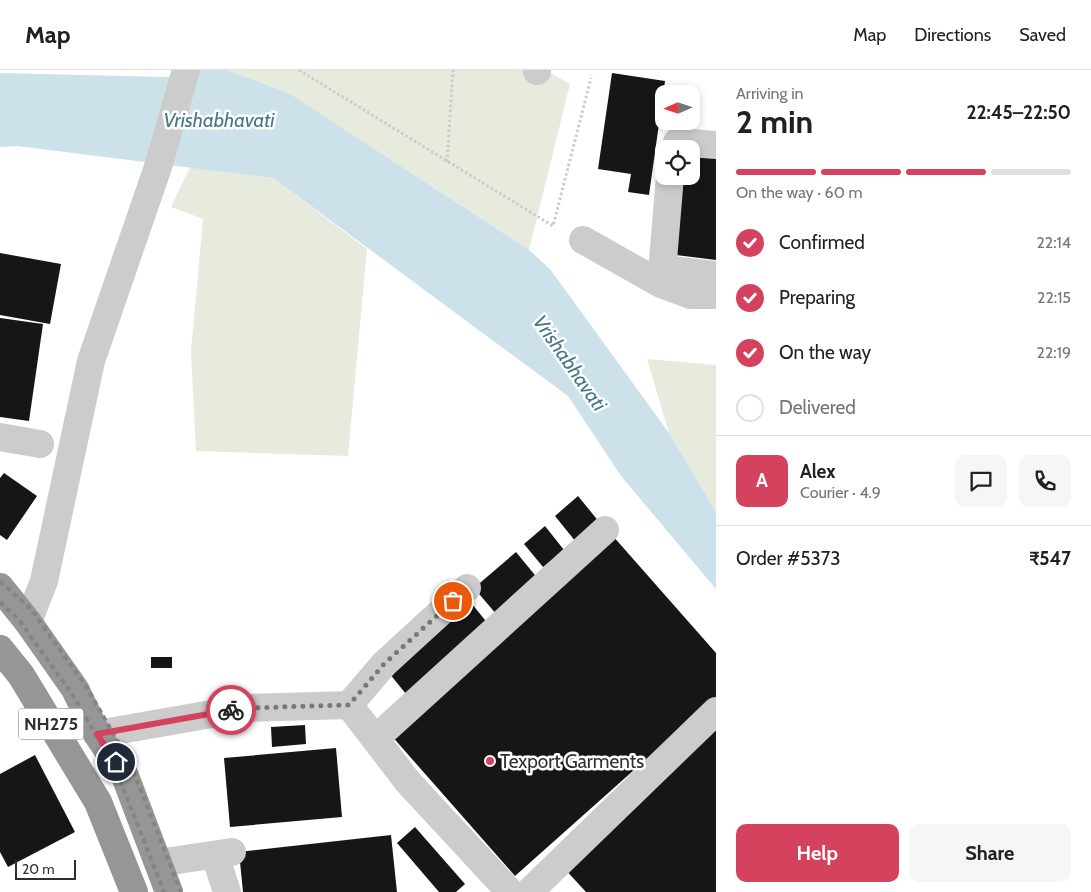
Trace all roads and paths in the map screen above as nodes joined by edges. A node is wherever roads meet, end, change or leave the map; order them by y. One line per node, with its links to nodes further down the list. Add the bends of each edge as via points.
1 (299, 70): 7 (path)
2 (452, 70): 7 (path)
3 (185, 71): 18 (street, via 159,164 91,361 44,581)
4 (591, 78): 7 (path, via 553,226)
5 (700, 144): 6 (street)
6 (716, 145)
7 (446, 162)
8 (669, 185): 11 (street)
9 (584, 240): 11 (street)
10 (716, 275): 11 (street)
11 (662, 276): 12 (street, via 691,295)
12 (716, 295)
13 (0, 437): 14 (street)
14 (40, 444)
15 (605, 530): 23 (street)
16 (0, 586): 18 (highway, NH275)
17 (467, 588): 20 (street, via 384,664)
18 (28, 622): 22 (highway, NH275, via 75,689)
19 (0, 649): 25 (highway, NH275, via 21,675 98,802)
20 (349, 705): 22 (street, via 246,708); 23 (street)
21 (716, 711): 29 (street)
22 (97, 734): 24 (highway, NH275, via 125,776)
23 (375, 739): 28 (street, via 408,782)
24 (158, 863): 26 (highway, NH275); 27 (street, via 224,853)
25 (134, 892)
26 (169, 892)
27 (227, 892)
28 (510, 892)
29 (529, 892)

